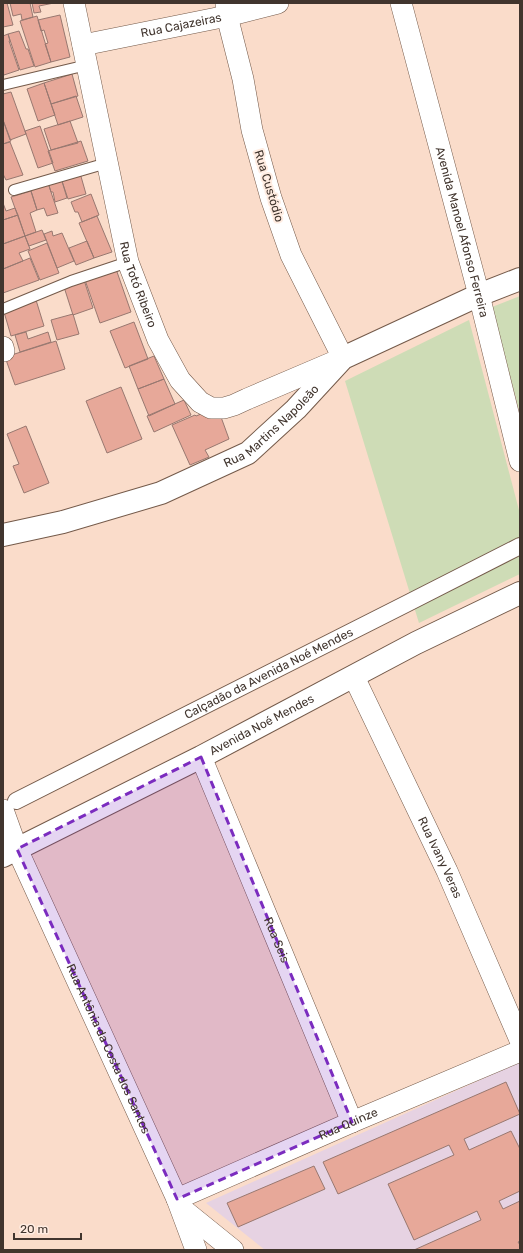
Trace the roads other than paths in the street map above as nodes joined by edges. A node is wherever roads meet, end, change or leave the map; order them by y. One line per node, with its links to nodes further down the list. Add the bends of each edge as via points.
1 (74, 3): 5 (street, Rua Totó Ribeiro)
2 (278, 3): 4 (street, Rua Cajazeiras)
3 (401, 3): 12 (street, Avenida Manoel Afonso Ferreira)
4 (226, 9): 5 (street, Rua Cajazeiras); 14 (street, Rua Custódio, via 252,130 271,198 291,255)
5 (83, 45): 6 (street, Rua Totó Ribeiro)
6 (87, 65): 7 (lane); 8 (street, Rua Totó Ribeiro)
7 (3, 86)
8 (108, 162): 9 (lane); 10 (street, Rua Totó Ribeiro)
9 (14, 190)
10 (128, 262): 13 (lane, via 71,281); 14 (street, Rua Totó Ribeiro, via 158,340 174,370 194,397 211,408 234,405)
11 (520, 279): 12 (main road, Rua Martins Napoleão)
12 (479, 295): 14 (main road, Rua Martins Napoleão); 15 (street, Avenida Manoel Afonso Ferreira)
13 (3, 309)
14 (343, 358): 16 (main road, Rua Martins Napoleão, via 296,409 248,453 161,493 63,522)
15 (520, 461)
16 (3, 535)
17 (520, 546): 21 (street, Calçadão da Avenida Noé Mendes)
18 (520, 593): 19 (main road, Avenida Noé Mendes, via 416,643)
19 (354, 677): 20 (main road, Avenida Noé Mendes); 23 (street, Rua Ivany Veras, via 447,871)
20 (201, 757): 22 (main road, Avenida Noé Mendes); 25 (street, Rua Seis)
21 (10, 805): 22 (street, Rua Antônia da Costa dos Santos)
22 (10, 852): 26 (street, Rua Antônia da Costa dos Santos)
23 (520, 1040)
24 (520, 1051): 25 (street, Rua Quinze)
25 (352, 1122): 26 (street, Rua Quinze)
26 (179, 1203): 27 (street, Rua Antônia da Costa dos Santos); 28 (street)
27 (196, 1250)
28 (233, 1250)

